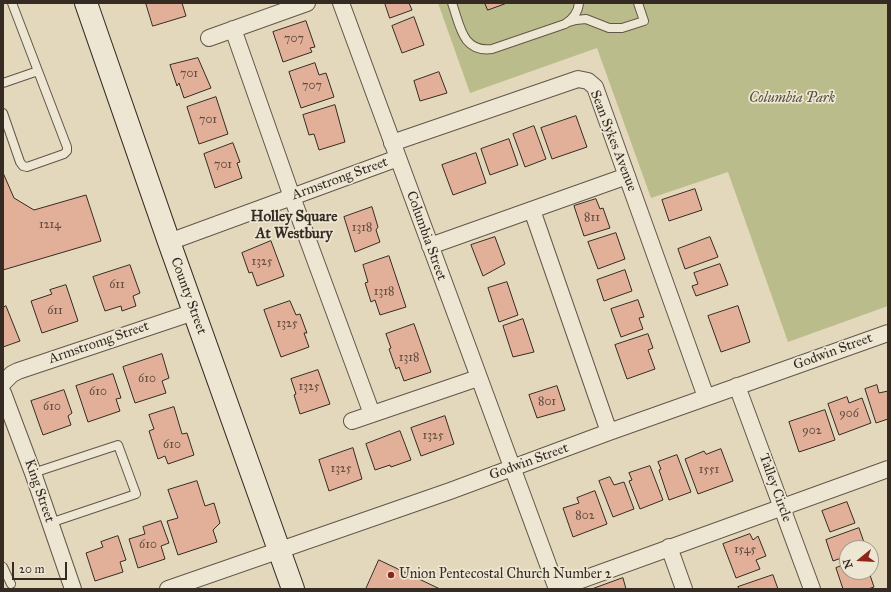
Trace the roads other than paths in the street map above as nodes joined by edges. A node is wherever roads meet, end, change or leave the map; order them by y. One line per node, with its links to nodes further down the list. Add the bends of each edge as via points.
1 (12, 3): 12 (lane)
2 (86, 3): 20 (street, County Street)
3 (307, 3): 10 (street)
4 (341, 3): 15 (street, Columbia Street)
5 (452, 3): 9 (lane, via 468,43 483,50)
6 (580, 3): 8 (lane); 9 (lane, via 572,19)
7 (638, 3): 8 (lane, via 644,21 622,28 609,28)
8 (586, 19): 9 (lane)
9 (565, 24)
10 (233, 29): 11 (street); 18 (street)
11 (209, 38)
12 (38, 71): 13 (lane); 14 (lane, via 68,151 27,167 23,166)
13 (3, 84)
14 (3, 113)
15 (392, 143): 16 (street, Columbia Street); 17 (street, Sean Sykes Avenue, via 578,79 588,81 595,87)
16 (398, 158): 18 (street, Armstrong Street); 21 (street, Columbia Street)
17 (627, 176): 19 (street); 27 (street, Sean Sykes Avenue)
18 (292, 197): 20 (street, Armstrong Street); 28 (street)
19 (532, 210): 21 (street); 30 (street)
20 (169, 242): 22 (street, County Street)
21 (430, 246): 24 (street, Columbia Street)
22 (194, 312): 25 (street, Armstromg Street, via 18,371); 37 (street, County Street)
23 (888, 333): 26 (street, Godwin Street)
24 (478, 378): 28 (street); 31 (street, Columbia Street)
25 (4, 385): 32 (street, King Street)
26 (737, 386): 27 (street, Godwin Street); 34 (street, Talley Circle)
27 (706, 397): 30 (street, Godwin Street)
28 (372, 414): 29 (street)
29 (352, 421)
30 (609, 432): 31 (street, Godwin Street)
31 (511, 468): 37 (street, Godwin Street); 43 (street)
32 (33, 473): 35 (street, King Street); 35 (lane, via 118,445 136,494)
33 (886, 474): 34 (street)
34 (782, 506): 36 (street); 45 (street, Talley Circle)
35 (50, 523): 40 (street, King Street)
36 (669, 547): 43 (street); 44 (street)
37 (279, 550): 41 (street, Godwin Street); 42 (street, County Street)
38 (3, 567): 39 (lane)
39 (11, 584)
40 (73, 589)
41 (168, 589)
42 (293, 589)
43 (556, 589)
44 (684, 589)
45 (812, 589)

